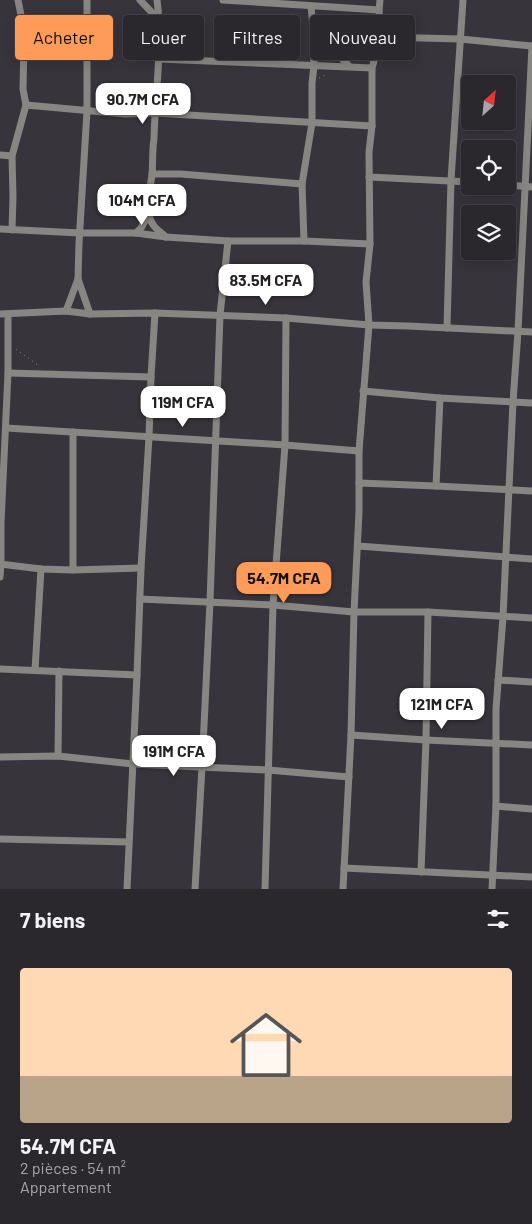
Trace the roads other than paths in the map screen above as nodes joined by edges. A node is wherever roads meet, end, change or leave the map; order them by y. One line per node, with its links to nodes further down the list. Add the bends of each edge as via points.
1 (18, 0): 26 (street, via 25,35 23,89)
2 (87, 0): 27 (street)
3 (140, 0): 11 (street)
4 (157, 0): 12 (street)
5 (223, 0): 6 (street)
6 (232, 0): 9 (street)
7 (380, 0): 10 (street)
8 (463, 0): 16 (street)
9 (311, 6): 10 (street); 13 (street)
10 (379, 10): 14 (street)
11 (154, 15)
12 (159, 15)
13 (312, 15)
14 (379, 15)
15 (415, 38): 16 (street)
16 (460, 39): 17 (street); 35 (street)
17 (532, 46): 38 (street)
18 (159, 60): 28 (street)
19 (181, 60): 23 (street)
20 (314, 60): 23 (street)
21 (342, 60): 24 (street)
22 (374, 60): 25 (street)
23 (314, 66): 24 (street); 29 (street)
24 (348, 66): 25 (street)
25 (372, 68): 30 (street)
26 (26, 105): 27 (street); 32 (street)
27 (87, 111): 28 (street); 42 (street)
28 (155, 113): 29 (street); 33 (street)
29 (312, 123): 30 (street); 37 (street)
30 (372, 126): 34 (street)
31 (0, 155): 32 (street)
32 (12, 156): 41 (street)
33 (152, 174): 37 (street); 39 (street)
34 (369, 177): 35 (street); 47 (street)
35 (452, 180): 36 (street); 56 (street)
36 (461, 181)
37 (302, 184): 46 (street)
38 (528, 186): 57 (street)
39 (149, 213): 43 (street); 44 (street, via 153,225)
40 (0, 229): 41 (street)
41 (12, 230): 42 (street)
42 (80, 233): 43 (street); 48 (street)
43 (136, 233): 44 (street)
44 (166, 237): 45 (street)
45 (228, 241): 46 (street); 53 (street)
46 (304, 241): 47 (street)
47 (370, 244): 55 (street, via 366,282)
48 (78, 278): 49 (street); 52 (street)
49 (66, 312): 51 (street); 52 (street)
50 (155, 313): 52 (street); 53 (street); 60 (street)
51 (4, 314): 59 (street)
52 (90, 314)
53 (220, 315): 54 (street); 68 (street)
54 (286, 318): 55 (street); 69 (street)
55 (369, 325): 56 (street); 61 (street)
56 (448, 328): 57 (street)
57 (518, 331): 58 (street); 63 (street)
58 (532, 332)
59 (8, 373): 60 (street); 65 (street)
60 (151, 377): 67 (street)
61 (363, 391): 62 (street); 70 (street)
62 (440, 398): 63 (street); 73 (street)
63 (513, 402): 64 (street); 74 (street)
64 (532, 403)
65 (6, 428): 66 (street); 72 (street)
66 (73, 432): 67 (street); 82 (street)
67 (149, 437): 68 (street); 80 (street)
68 (216, 440): 69 (street); 85 (street)
69 (285, 444): 70 (street); 86 (street)
70 (359, 450): 71 (street)
71 (359, 483): 73 (street); 76 (street)
72 (1, 484): 79 (street)
73 (436, 486): 74 (street)
74 (509, 490): 75 (street); 77 (street)
75 (532, 491)
76 (358, 546): 77 (street); 87 (street)
77 (505, 558): 78 (street); 89 (street)
78 (532, 559)
79 (1, 564): 81 (street); 83 (street)
80 (141, 568): 82 (street); 84 (street)
81 (41, 569): 82 (street); 92 (street)
82 (73, 570)
83 (0, 577)
84 (140, 599): 85 (street); 94 (street)
85 (210, 602): 86 (street); 104 (street)
86 (273, 605): 87 (street); 105 (street)
87 (354, 612): 88 (street); 97 (street)
88 (428, 612): 89 (street); 98 (street)
89 (503, 617): 90 (street); 95 (street)
90 (532, 618)
91 (0, 669): 92 (street)
92 (34, 670): 93 (street)
93 (59, 671): 94 (street); 101 (street)
94 (137, 675): 103 (street)
95 (498, 680): 96 (street); 99 (street)
96 (532, 682)
97 (352, 735): 98 (street); 106 (street)
98 (426, 740): 99 (street); 112 (street)
99 (495, 743): 100 (street); 107 (street)
100 (532, 745)
101 (58, 756): 102 (street); 103 (street)
102 (0, 757)
103 (133, 764): 104 (street); 110 (street)
104 (202, 767): 105 (street); 116 (street)
105 (268, 770): 106 (street); 117 (street)
106 (349, 777): 111 (street)
107 (496, 806): 108 (street); 113 (street)
108 (532, 809)
109 (0, 839): 110 (street)
110 (129, 842): 115 (street)
111 (344, 868): 112 (street); 118 (street)
112 (421, 872): 113 (street)
113 (492, 875): 114 (street); 119 (street)
114 (532, 877)
115 (127, 889)
116 (195, 889)
117 (265, 889)
118 (343, 889)
119 (492, 889)

